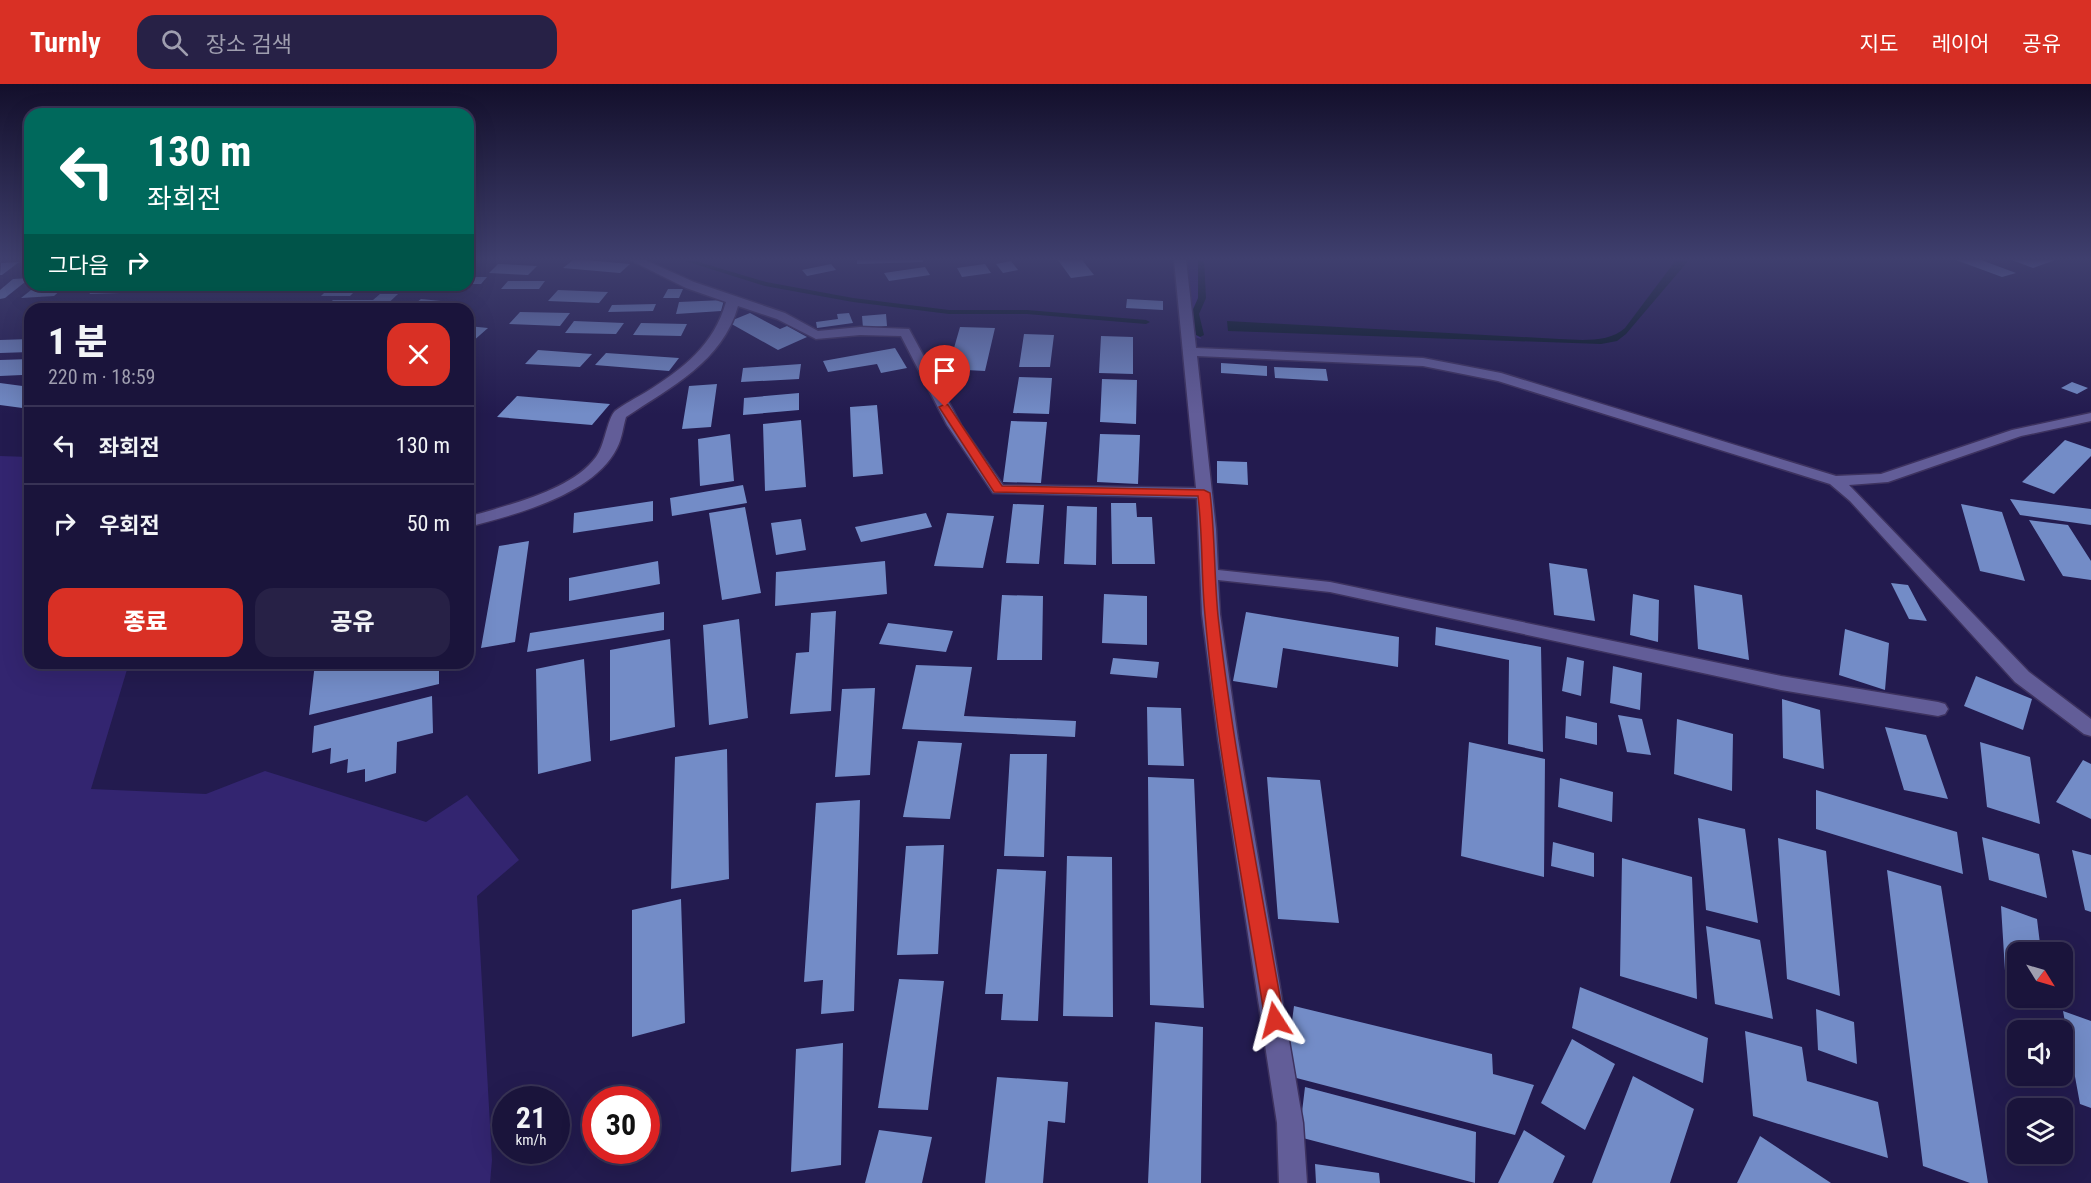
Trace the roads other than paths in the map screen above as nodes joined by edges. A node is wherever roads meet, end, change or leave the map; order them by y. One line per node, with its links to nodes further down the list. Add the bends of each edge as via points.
1 (729, 311): 8 (street, via 720,335 691,368 619,415 610,449 599,465 549,495)
2 (767, 311): 7 (street, via 816,335 905,332 954,425 998,490)
3 (1185, 311): 4 (street)
4 (1189, 352): 6 (street, via 1457,366); 7 (street)
5 (2091, 417): 6 (street, via 2017,433 1883,479)
6 (1835, 482): 11 (street, via 1856,498 2022,677)
7 (1204, 493): 9 (street)
8 (474, 520)
9 (1210, 574): 10 (street, via 1330,587 1781,684); 12 (street, via 1211,614 1228,739 1290,1123)
10 (1938, 709)
11 (2091, 729)
12 (1293, 1183)

